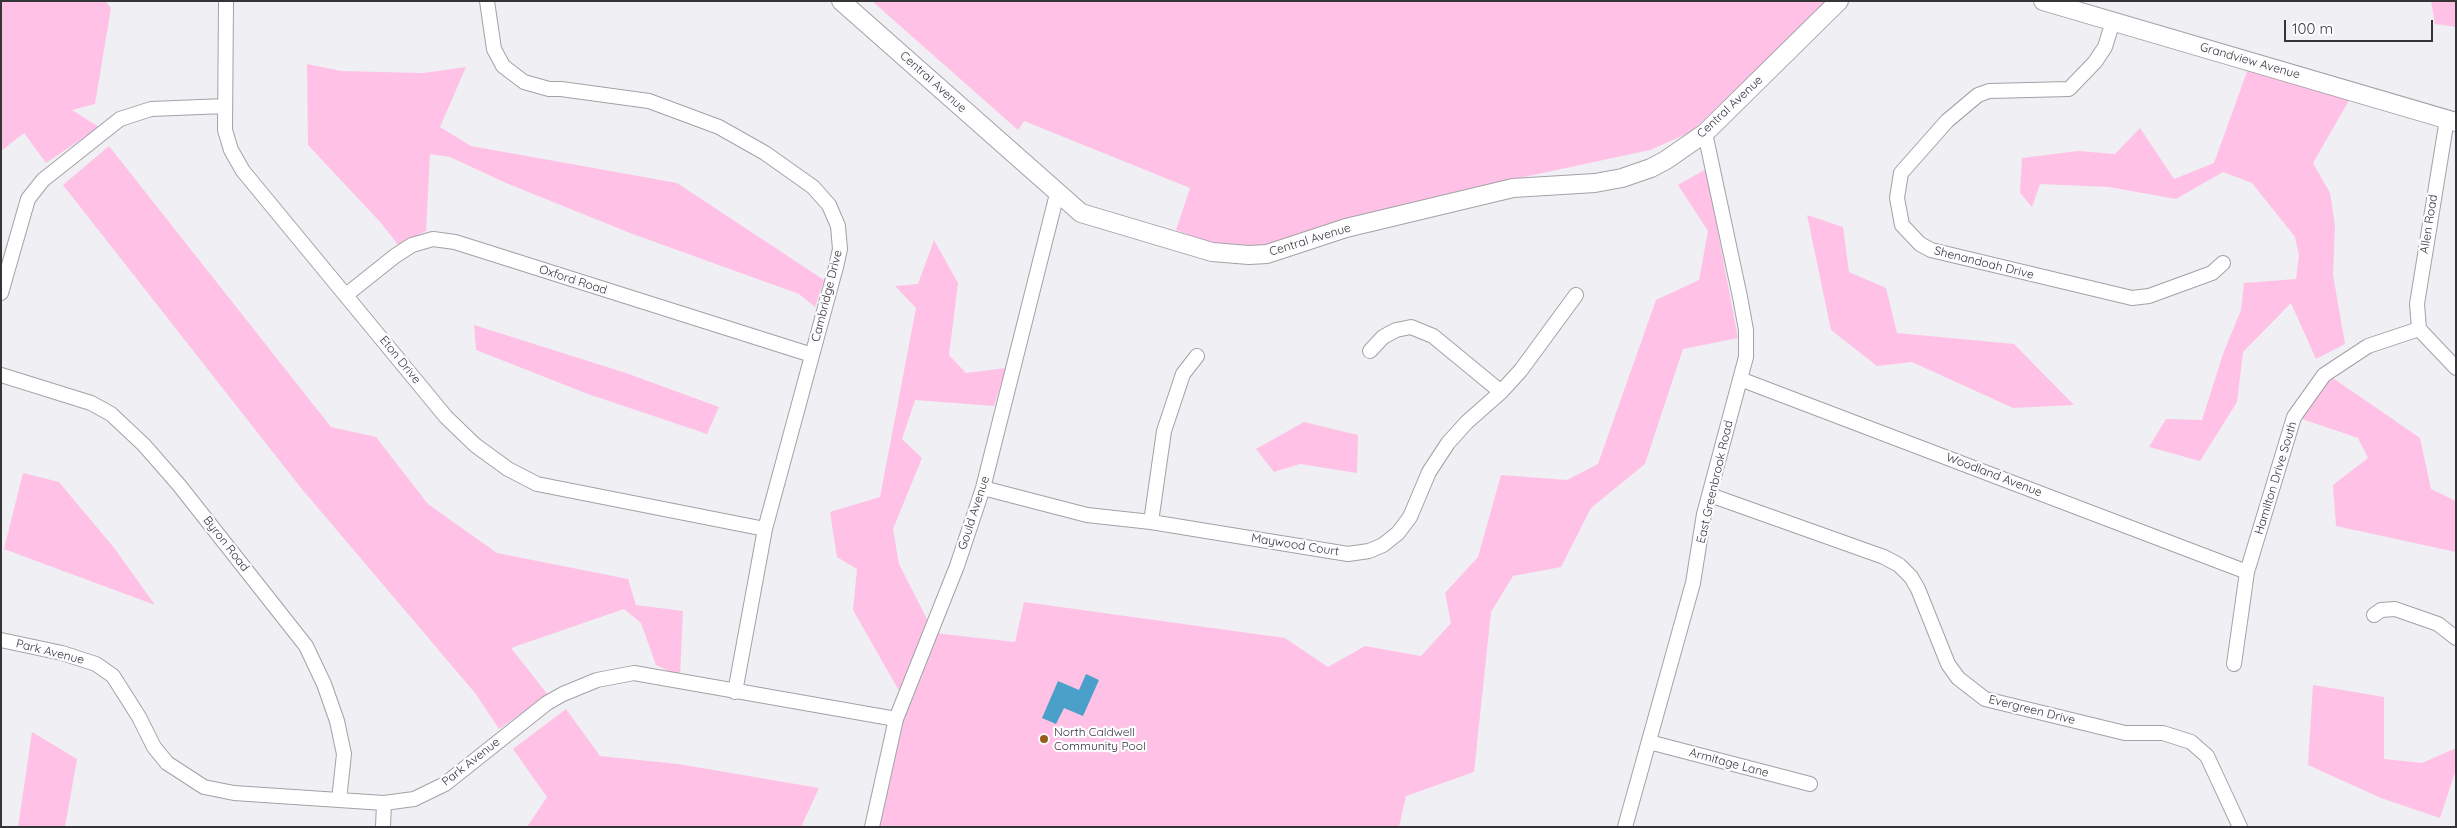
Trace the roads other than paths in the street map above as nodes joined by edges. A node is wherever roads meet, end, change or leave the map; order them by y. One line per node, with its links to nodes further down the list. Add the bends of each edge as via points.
1 (226, 1): 7 (street, Eton Drive)
2 (487, 1): 17 (street, Cambridge Drive, via 494,48 503,66 524,82 549,89 649,101 686,113 765,153 819,192 838,226 840,249)
3 (842, 1): 10 (main road, Central Avenue)
4 (1839, 1): 9 (main road, Central Avenue)
5 (2043, 1): 6 (main road, Grandview Avenue)
6 (2112, 21): 8 (main road, Grandview Avenue); 11 (street, Shenandoah Drive, via 2105,47 2096,62 2068,89 1989,91 1978,95 1947,121 1901,173 1897,198 1902,225 1910,236 1931,250 2132,298 2149,296 2212,273)
7 (225, 106): 12 (street, via 151,109 120,120 43,180 28,199); 13 (street, Eton Drive, via 225,130 231,150 243,171)
8 (2451, 120): 15 (street, Allen Road, via 2417,304)
9 (1705, 133): 10 (main road, Central Avenue, via 1666,160 1622,178 1595,183 1513,188 1346,228 1267,254 1212,252 1081,214); 21 (street, East Greenbrook Road, via 1746,330 1746,357)
10 (1057, 194): 23 (street, Gould Avenue)
11 (2223, 262)
12 (1, 293)
13 (346, 295): 17 (street, Oxford Road, via 412,245 433,239 455,242); 26 (street, Eton Drive, via 446,417 475,445 508,469 537,484)
14 (1576, 295): 22 (street, Maywood Court)
15 (2419, 329): 19 (street); 27 (street, Hamilton Drive South, via 2368,346 2324,375 2294,417)
16 (1370, 351): 22 (street, via 1383,337 1411,327 1433,336)
17 (812, 356): 26 (street, Cambridge Drive)
18 (1197, 356): 25 (street, via 1183,374 1164,431)
19 (2456, 368)
20 (1, 375): 36 (street, Byron Road, via 91,403 110,414 179,484 306,646 337,721 344,754)
21 (1740, 379): 24 (street, East Greenbrook Road); 27 (street, Woodland Avenue)
22 (1501, 392): 25 (street, Maywood Court, via 1448,443 1429,472 1410,517 1398,533 1369,551 1348,554)
23 (983, 488): 25 (street, Maywood Court, via 1087,515); 33 (street, Gould Avenue, via 957,566)
24 (1710, 495): 34 (street, East Greenbrook Road, via 1694,583); 41 (street, Evergreen Drive, via 1884,556 1900,565 1918,590 1948,664 1958,678 1985,699 2125,733 2163,732 2191,742 2207,756)
25 (1151, 522)
26 (765, 529): 32 (street, Cambridge Drive)
27 (2248, 572): 31 (street, Hamilton Drive South)
28 (2374, 615): 29 (street, via 2381,610 2395,610 2438,624)
29 (2456, 638)
30 (1, 640): 36 (street, Park Avenue, via 62,653 96,664 113,676 154,747 167,763 204,787 234,793)
31 (2234, 664)
32 (735, 692): 33 (street, Park Avenue); 37 (street, Park Avenue, via 634,673 597,680 547,704 435,790 414,799)
33 (896, 719): 39 (street, Gould Avenue)
34 (1649, 742): 35 (street, Armitage Lane); 40 (street, East Greenbrook Road)
35 (1810, 784)
36 (339, 800): 37 (street, Park Avenue)
37 (384, 803): 38 (street)
38 (383, 827)
39 (872, 827)
40 (1625, 827)
41 (2240, 827)

